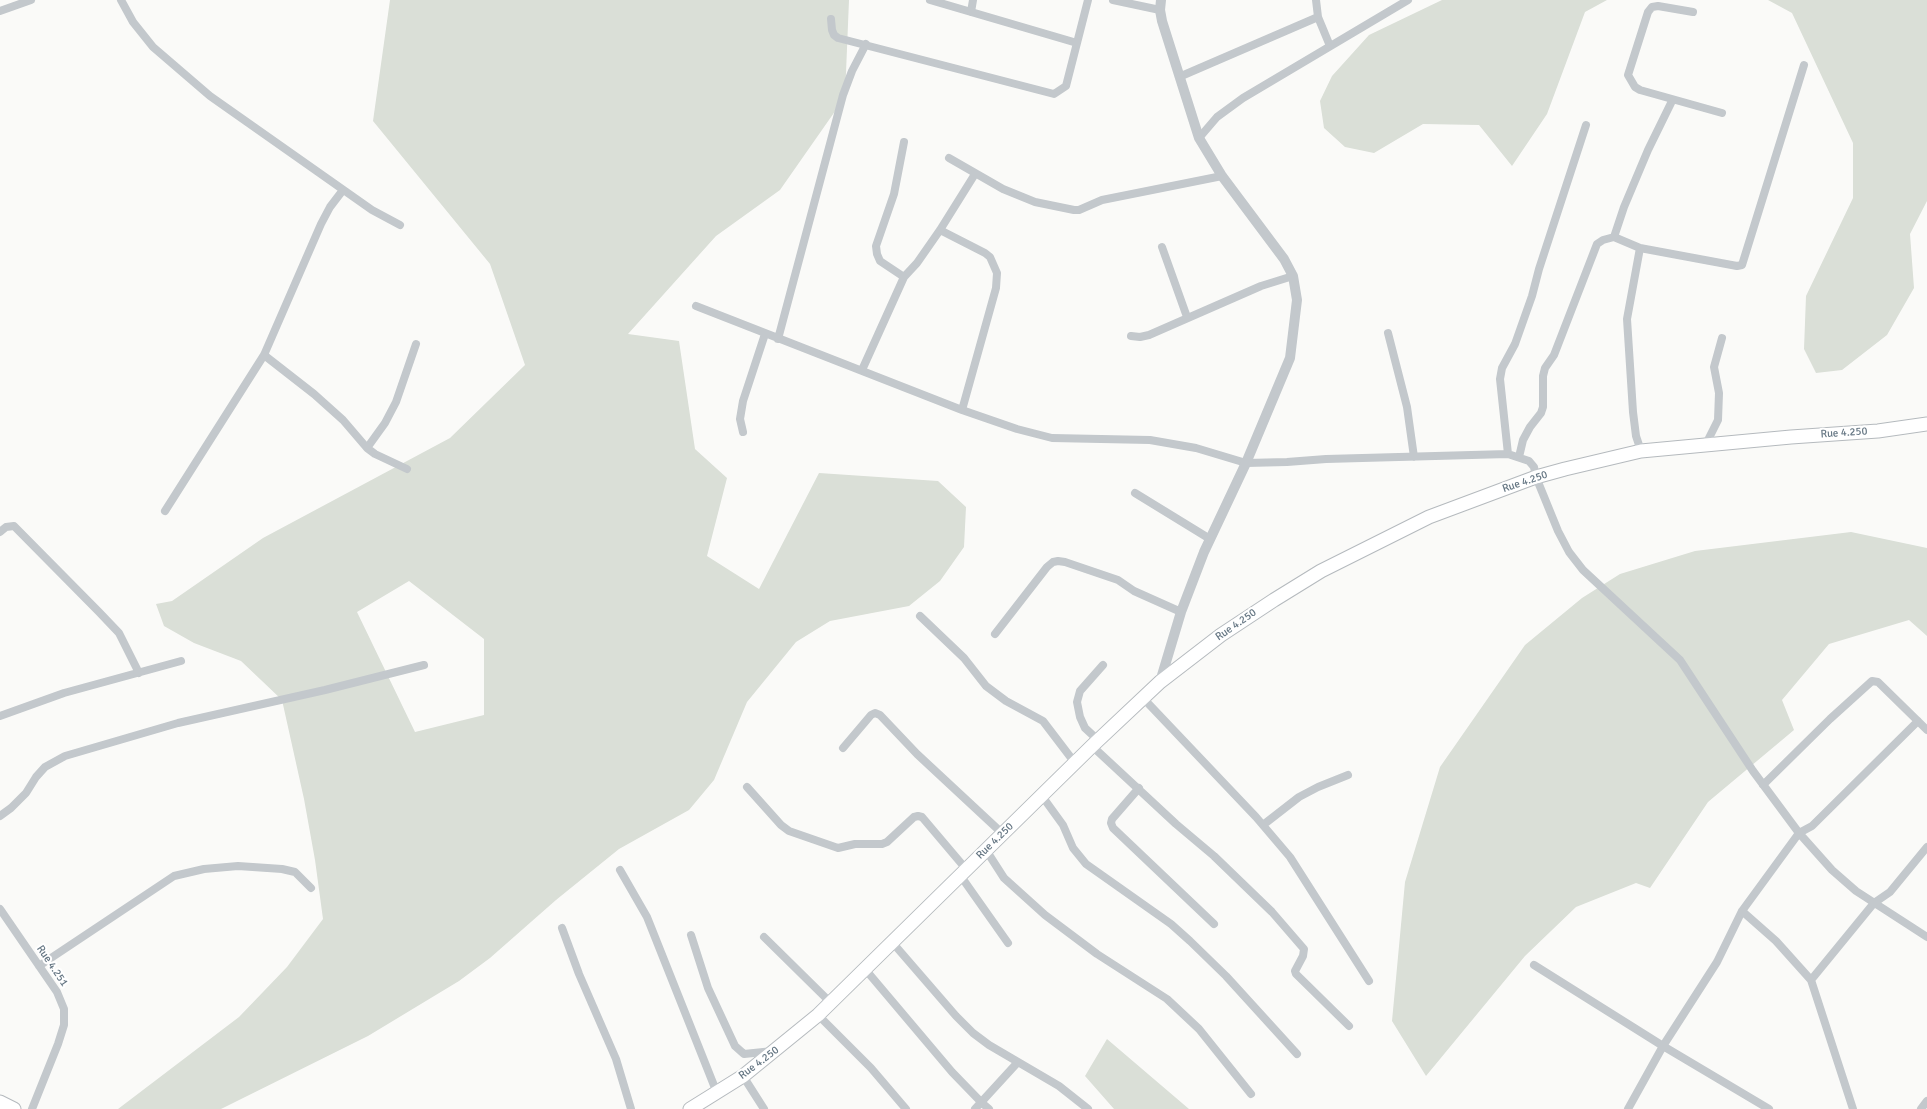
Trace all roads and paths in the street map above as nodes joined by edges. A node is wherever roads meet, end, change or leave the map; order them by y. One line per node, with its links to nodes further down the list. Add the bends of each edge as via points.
1 (31, 0): 10 (street)
2 (121, 0): 28 (street, via 133,22 153,47 210,96)
3 (930, 0): 11 (street)
4 (973, 0): 11 (street)
5 (1088, 0): 15 (street)
6 (1114, 0): 9 (street)
7 (1316, 0): 13 (street)
8 (1408, 0): 17 (street)
9 (1161, 5): 19 (street)
10 (0, 11)
11 (971, 12): 15 (street)
12 (1693, 12): 20 (street, via 1658,6 1652,8 1648,12 1628,75 1635,87 1640,90)
13 (1318, 17): 17 (street); 19 (street)
14 (831, 19): 16 (street, via 834,35 838,38)
15 (1077, 43): 16 (street, via 1066,86 1054,94)
16 (866, 44): 42 (street, via 843,94)
17 (1330, 46): 23 (street, via 1243,98 1217,117)
18 (1804, 65): 33 (street, via 1742,265)
19 (1179, 77): 23 (street)
20 (1672, 101): 21 (street); 31 (street, via 1642,164)
21 (1722, 113)
22 (1586, 125): 52 (street, via 1532,296 1515,344 1502,368 1500,379)
23 (1199, 138): 27 (street)
24 (904, 142): 35 (street, via 894,194 876,246 880,261)
25 (949, 158): 26 (street)
26 (975, 174): 27 (street, via 1035,202 1078,210 1102,200); 30 (street)
27 (1222, 176): 34 (street, via 1284,259)
28 (343, 190): 29 (street); 44 (street, via 321,224)
29 (400, 225)
30 (940, 230): 35 (street); 46 (street, via 985,253 990,257 997,273 996,288)
31 (1614, 237): 33 (street); 54 (street, via 1597,244 1554,355 1545,368 1543,407 1526,434)
32 (1162, 247): 37 (street)
33 (1640, 248): 51 (street, via 1627,319 1633,412)
34 (1293, 276): 37 (street, via 1261,286); 55 (street, via 1297,300 1290,358)
35 (904, 277): 45 (street)
36 (696, 306): 39 (street)
37 (1187, 317): 40 (street, via 1149,335)
38 (1388, 333): 53 (street, via 1407,407)
39 (765, 334): 42 (street); 48 (street, via 743,401 740,419)
40 (1131, 336)
41 (1722, 338): 49 (street, via 1714,367 1719,393 1718,420)
42 (778, 339): 45 (street)
43 (416, 344): 50 (street, via 396,402)
44 (264, 355): 50 (street, via 320,399 343,420); 59 (street, via 181,482)
45 (862, 370): 46 (street)
46 (962, 410): 55 (street, via 1052,438 1150,440 1196,448)
47 (1927, 424): 49 (main road, Rue 4.250, via 1878,431)
48 (743, 432)
49 (1706, 444): 51 (main road, Rue 4.250)
50 (367, 448): 56 (street)
51 (1641, 451): 57 (main road, Rue 4.250)
52 (1508, 454): 53 (street); 54 (street)
53 (1414, 457): 55 (street)
54 (1519, 457): 57 (street, via 1534,467)
55 (1246, 463): 61 (street)
56 (407, 469)
57 (1536, 477): 69 (main road, Rue 4.250, via 1428,517 1321,571 1221,635); 78 (street, via 1569,552 1583,570 1680,660)
58 (1135, 494): 61 (street)
59 (165, 511)
60 (0, 532): 68 (street, via 6,527 14,526 99,612 119,633)
61 (1210, 539): 62 (street)
62 (1181, 612): 64 (street, via 1134,591 1118,580 1058,561 1047,567); 69 (street)
63 (920, 616): 76 (street, via 964,658 986,686 1006,701 1043,721)
64 (995, 634)
65 (181, 661): 68 (street)
66 (424, 665): 82 (street, via 178,723 65,756 45,767 26,793)
67 (1103, 665): 74 (street, via 1080,691 1077,702 1080,717)
68 (139, 673): 71 (street, via 64,693)
69 (1160, 682): 70 (main road, Rue 4.250)
70 (1143, 698): 74 (main road, Rue 4.250); 83 (street)
71 (0, 716)
72 (1918, 721): 73 (street); 78 (street, via 1878,682 1872,681); 84 (street, via 1812,826)
73 (1927, 730)
74 (1095, 743): 76 (main road, Rue 4.250); 80 (street)
75 (843, 748): 85 (street, via 871,716 875,713 880,715 917,754)
76 (1075, 763): 81 (main road, Rue 4.250)
77 (1348, 774): 83 (street, via 1299,798)
78 (1763, 786): 84 (street)
79 (747, 787): 89 (street, via 789,831 838,848 855,844 882,844 914,817 922,817)
80 (1139, 788): 94 (street, via 1112,819 1113,828); 108 (street, via 1272,912 1304,949 1296,974)
81 (1042, 796): 85 (main road, Rue 4.250); 111 (street, via 1063,825 1073,848 1086,864 1171,924 1190,941 1226,976)
82 (0, 816)
83 (1263, 825): 105 (street, via 1290,857)
84 (1798, 833): 91 (street, via 1832,870); 93 (street)
85 (1003, 834): 87 (main road, Rue 4.250)
86 (1927, 847): 91 (street, via 1890,892)
87 (986, 850): 89 (main road, Rue 4.250); 115 (street, via 1004,878 1045,915 1097,954 1167,999 1199,1029)
88 (620, 870): 114 (street, via 647,917)
89 (963, 872): 99 (main road, Rue 4.250); 100 (street)
90 (311, 888): 102 (street, via 295,872 282,869 238,866 204,869 174,876)
91 (1874, 903): 97 (street); 104 (street)
92 (0, 909): 102 (street, Rue 4.251)
93 (1742, 912): 104 (street, via 1776,941); 109 (street, via 1717,962)
94 (1214, 924)
95 (562, 928): 121 (street, via 616,1059)
96 (691, 935): 110 (street, via 708,988 735,1046 744,1054)
97 (1927, 936)
98 (764, 937): 106 (street)
99 (892, 942): 103 (main road, Rue 4.250); 112 (street, via 973,1033)
100 (1008, 943)
101 (1534, 965): 109 (street)
102 (39, 966): 120 (street, Rue 4.251, via 57,992 64,1009 64,1024)
103 (865, 969): 106 (main road, Rue 4.250); 118 (street)
104 (1811, 980): 129 (street)
105 (1369, 981)
106 (830, 1003): 107 (main road, Rue 4.250)
107 (818, 1015): 110 (main road, Rue 4.250); 124 (street, via 872,1068)
108 (1350, 1026)
109 (1664, 1046): 127 (street); 128 (street)
110 (776, 1050): 113 (main road, Rue 4.250)
111 (1297, 1054)
112 (1018, 1062): 118 (street); 126 (street, via 1059,1086)
113 (744, 1076): 114 (main road, Rue 4.250); 123 (street)
114 (717, 1093): 122 (main road, Rue 4.250)
115 (1251, 1094)
116 (1927, 1101): 130 (street)
117 (0, 1102): 119 (main road)
118 (978, 1106): 125 (street)
119 (14, 1109)
120 (32, 1109)
121 (631, 1109)
122 (690, 1109)
123 (764, 1109)
124 (906, 1109)
125 (989, 1109)
126 (1088, 1109)
127 (1628, 1109)
128 (1770, 1109)
129 (1853, 1109)
130 (1921, 1109)

